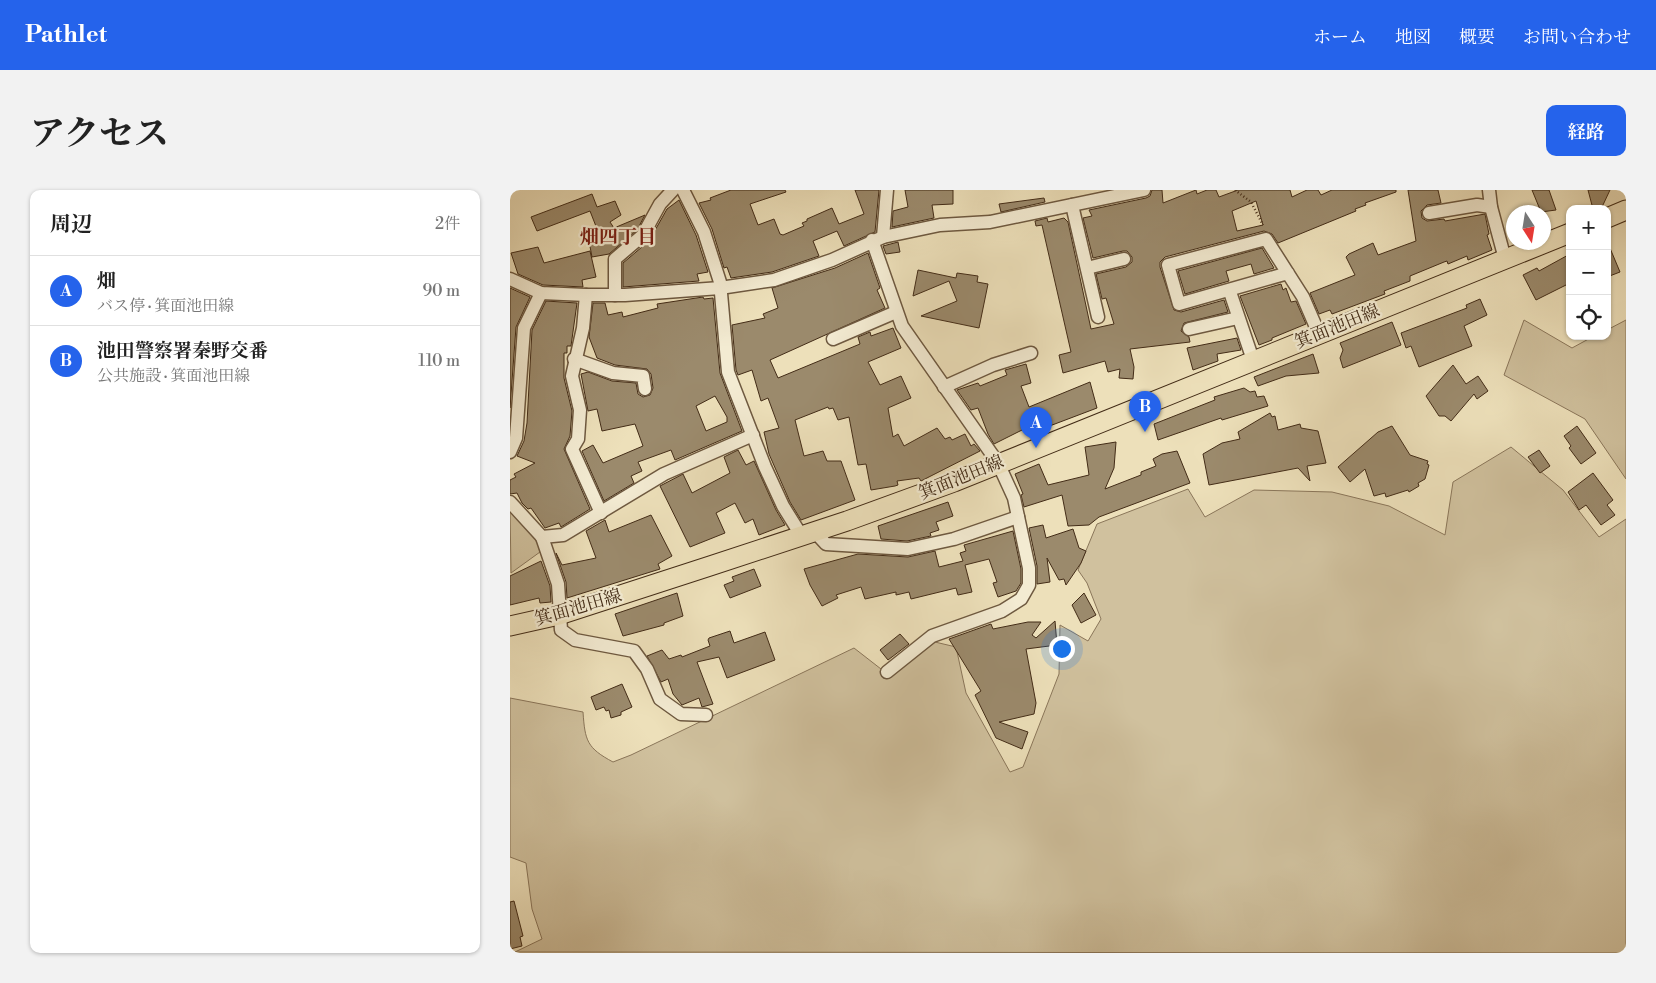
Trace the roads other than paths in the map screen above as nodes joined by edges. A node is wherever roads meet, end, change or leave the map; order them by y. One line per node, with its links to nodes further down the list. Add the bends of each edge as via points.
1 (673, 190): 22 (street, via 660,204 643,235 615,259)
2 (683, 190): 18 (street, via 704,232)
3 (887, 190): 12 (street)
4 (1144, 190): 6 (street)
5 (1489, 190): 7 (street)
6 (1072, 205): 12 (street, via 990,222 940,226); 15 (street)
7 (1490, 207): 9 (street, via 1477,205); 14 (street)
8 (1626, 210): 10 (main road)
9 (1429, 213)
10 (1611, 216)
11 (1566, 235): 14 (main road, 箕面池田線)
12 (877, 238): 18 (street, via 832,260 774,280); 23 (street)
13 (1124, 259): 15 (street)
14 (1505, 259): 27 (main road, 箕面池田線)
15 (1087, 268): 24 (street)
16 (1288, 273): 19 (street); 19 (street, via 1266,239 1168,265 1179,304); 27 (street)
17 (510, 279): 20 (street)
18 (720, 288): 22 (street); 34 (street, via 728,372)
19 (1230, 292): 25 (street)
20 (541, 293): 21 (street); 35 (street, via 524,328 516,438)
21 (586, 295): 22 (street); 30 (street, via 583,328)
22 (615, 295)
23 (896, 312): 28 (street); 32 (street, via 910,340)
24 (1098, 317)
25 (1238, 318): 26 (street); 31 (street)
26 (1189, 329)
27 (1319, 334): 31 (main road, 箕面池田線)
28 (832, 339)
29 (1030, 353): 32 (street)
30 (574, 359): 33 (street, via 613,372 643,376); 38 (street, via 572,376 580,410 578,439 572,449)
31 (1253, 360): 36 (main road, 箕面池田線)
32 (944, 387): 36 (street)
33 (645, 389)
34 (753, 435): 38 (street, via 664,474); 40 (street, via 783,506)
35 (510, 452)
36 (998, 463): 39 (street, via 1014,498); 40 (main road, 箕面池田線, via 954,482)
37 (510, 502): 41 (street)
38 (601, 513): 41 (street, via 564,535)
39 (1018, 517): 40 (street, via 954,540 908,549 826,544); 44 (street, via 1030,568 1030,585 1020,600 1002,611 932,636)
40 (808, 533): 42 (main road, 箕面池田線)
41 (542, 537): 42 (street, via 558,584)
42 (559, 615): 43 (main road, 箕面池田線); 45 (street, via 561,630 575,640 634,651 647,669 660,699 681,714)
43 (510, 626)
44 (887, 672)
45 (706, 715)

